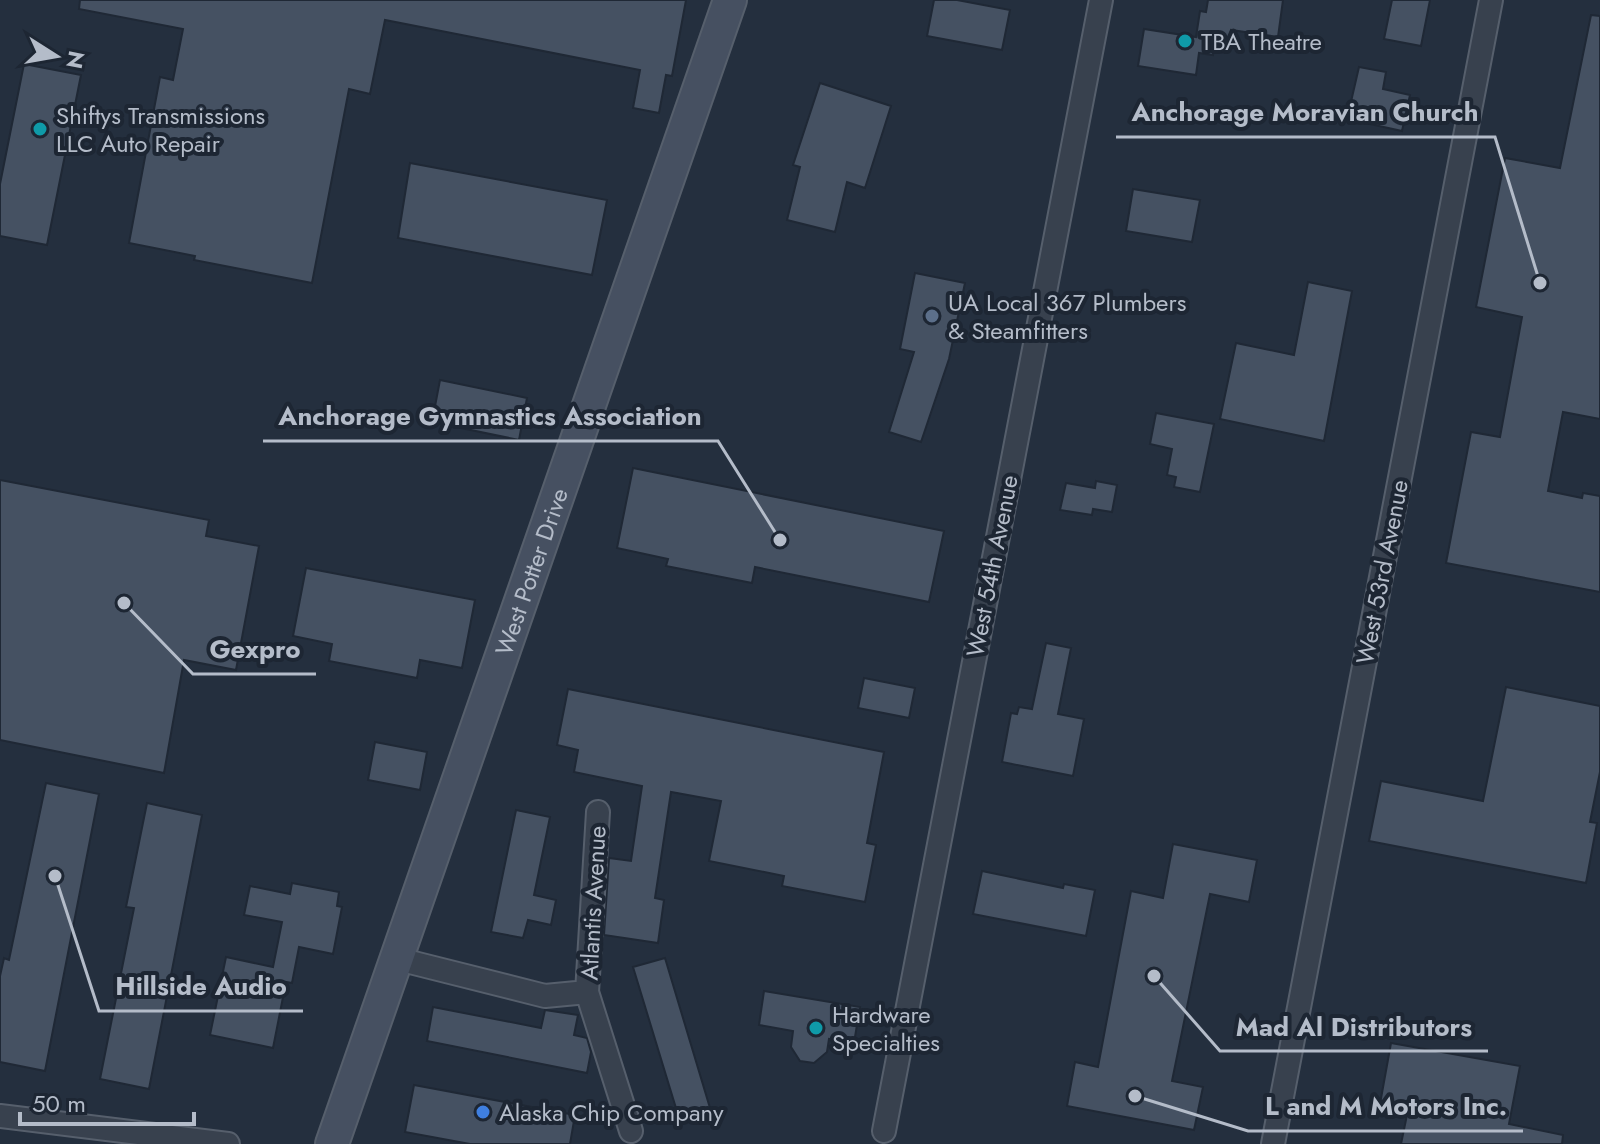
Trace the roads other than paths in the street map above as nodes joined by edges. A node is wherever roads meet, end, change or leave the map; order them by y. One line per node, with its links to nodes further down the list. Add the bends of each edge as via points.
1 (730, 0): 5 (main road, West Potter Drive)
2 (1101, 0): 9 (street, West 54th Avenue)
3 (1491, 0): 12 (street, West 53rd Avenue)
4 (598, 812): 6 (street, Atlantis Avenue)
5 (398, 959): 6 (street, via 545,996); 11 (main road, West Potter Drive)
6 (587, 992): 8 (street, Atlantis Avenue)
7 (0, 1116): 10 (street)
8 (631, 1131)
9 (884, 1131)
10 (228, 1144)
11 (332, 1144)
12 (1273, 1144)

